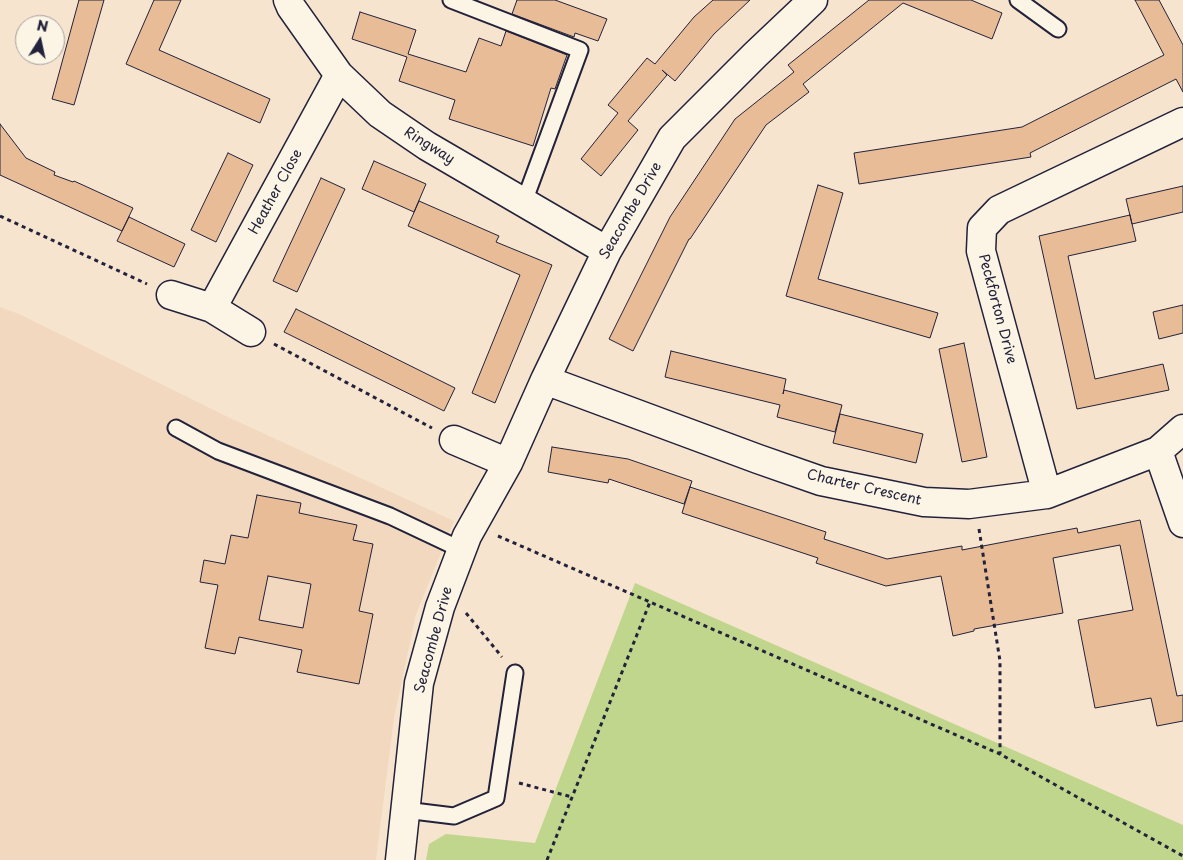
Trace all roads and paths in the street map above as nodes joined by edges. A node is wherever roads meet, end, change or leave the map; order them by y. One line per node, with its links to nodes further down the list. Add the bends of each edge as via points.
1 (288, 0): 6 (street, Ringway)
2 (451, 0): 8 (lane, via 580,50)
3 (814, 0): 10 (street, Seacombe Drive, via 672,138)
4 (1018, 0): 5 (lane)
5 (1058, 29)
6 (339, 75): 8 (street, Ringway, via 380,114 427,146); 12 (street, Heather Close)
7 (1183, 122): 20 (street, Peckforton Drive, via 999,210 982,228 981,251)
8 (524, 202): 10 (street, Ringway)
9 (0, 216): 11 (path)
10 (607, 251): 14 (street, Seacombe Drive)
11 (171, 295): 12 (street)
12 (212, 308): 13 (street)
13 (251, 332): 17 (path)
14 (545, 380): 19 (street, Seacombe Drive); 21 (street, Charter Crescent, via 821,480 924,502)
15 (176, 428): 24 (lane, via 218,450 390,516)
16 (1183, 429): 18 (street, Charter Crescent)
17 (454, 440): 19 (street)
18 (1158, 451): 20 (street, Charter Crescent); 22 (street)
19 (508, 463): 23 (street, Seacombe Drive)
20 (1047, 494): 21 (street, Charter Crescent)
21 (975, 504): 28 (path, via 1000,661)
22 (1183, 523)
23 (473, 525): 24 (street, Seacombe Drive); 26 (path)
24 (462, 550): 25 (street, Seacombe Drive)
25 (447, 589): 27 (path); 31 (street, Seacombe Drive, via 419,682)
26 (650, 602): 28 (path); 30 (path)
27 (515, 673): 29 (lane)
28 (1000, 754): 32 (path)
29 (499, 778): 30 (path); 31 (lane, via 496,798 454,816)
30 (572, 797): 34 (path)
31 (405, 810): 33 (street, Seacombe Drive)
32 (1183, 856)
33 (400, 860)
34 (547, 860)

